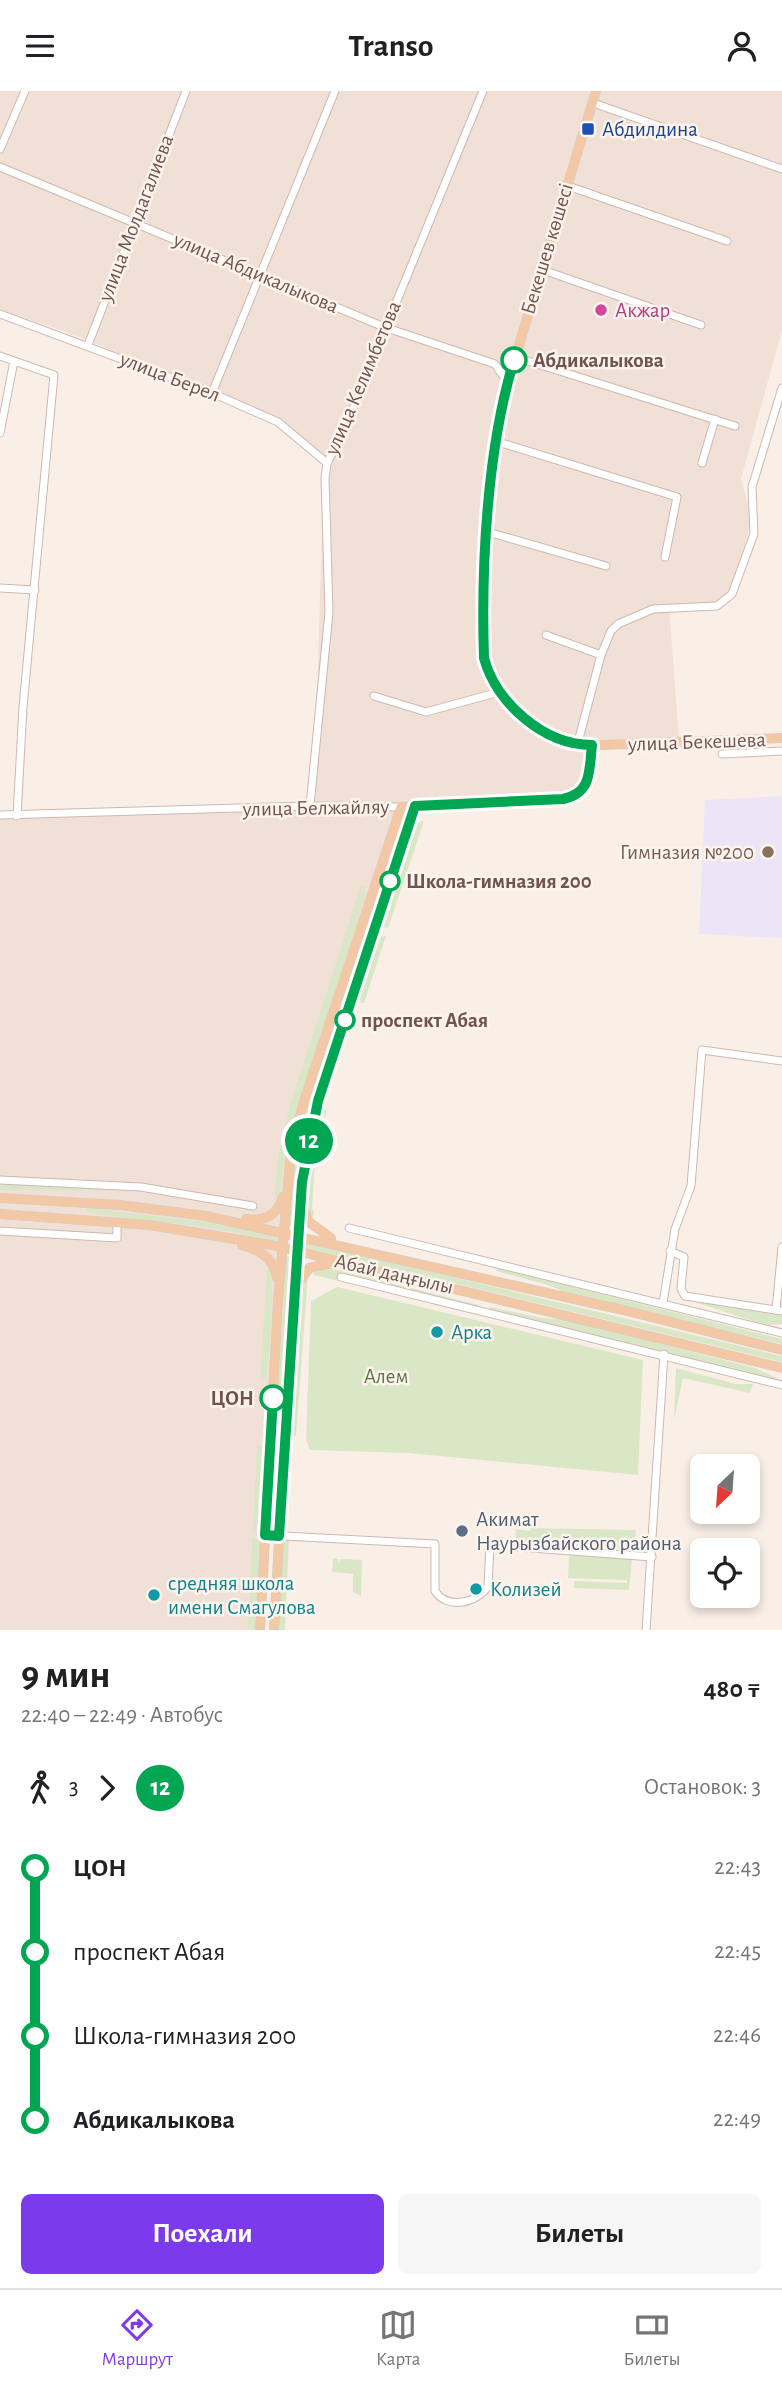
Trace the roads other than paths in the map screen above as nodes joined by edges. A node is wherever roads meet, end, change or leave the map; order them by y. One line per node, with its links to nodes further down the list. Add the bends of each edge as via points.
1 (25, 91): 7 (street)
2 (186, 91): 11 (street, улица Молдагалиева)
3 (335, 91): 14 (street)
4 (483, 91): 17 (street, улица Келимбетова)
5 (596, 91): 6 (main road, Бекешев көшесі)
6 (593, 103): 9 (street); 10 (main road, Бекешев көшесі)
7 (0, 149)
8 (0, 167): 11 (street, улица Абдикалыкова)
9 (782, 169)
10 (565, 185): 12 (street); 13 (main road, Бекешев көшесі)
11 (133, 221): 14 (street, улица Абдикалыкова); 18 (street, улица Молдагалиева)
12 (727, 241)
13 (540, 269): 16 (street); 20 (main road, Бекешев көшесі)
14 (260, 273): 17 (street, улица Абдикалыкова); 24 (street)
15 (0, 314): 18 (street, улица Берел)
16 (701, 325)
17 (384, 327): 22 (street, улица Абдикалыкова, via 495,364); 29 (street, улица Келимбетова)
18 (88, 345): 24 (street, улица Берел)
19 (0, 356): 21 (street)
20 (514, 357): 22 (main road, Бекешев көшесі); 25 (street)
21 (14, 361): 27 (street); 35 (street, via 54,375)
22 (507, 382): 28 (main road, Бекешев көшесі)
23 (782, 388): 37 (street, via 752,487 754,534 727,600 717,606 653,609 636,615 611,631)
24 (212, 393): 29 (street, улица Берел, via 278,422)
25 (715, 419): 26 (street); 30 (street)
26 (735, 426)
27 (0, 433)
28 (495, 441): 31 (main road, Бекешев көшесі); 32 (street, via 673,495 678,501)
29 (327, 463): 45 (street, улица Келимбетова, via 329,612)
30 (702, 463)
31 (488, 532): 33 (street); 38 (main road, улица Бекешева, via 484,658)
32 (665, 557)
33 (606, 566)
34 (0, 588): 35 (street)
35 (35, 590): 49 (street)
36 (545, 635): 37 (street)
37 (601, 655): 41 (street)
38 (499, 692): 39 (street, via 426,712); 41 (main road, улица Бекешева, via 536,725)
39 (374, 696)
40 (782, 738): 42 (main road, улица Бекешева)
41 (577, 745): 42 (main road, улица Бекешева)
42 (592, 745): 46 (main road, улица Белжайляу, via 589,779 576,796)
43 (782, 751): 44 (street)
44 (722, 754)
45 (310, 806): 47 (street, улица Белжайляу); 49 (street, улица Белжайляу)
46 (415, 806): 47 (main road, улица Белжайляу); 51 (main road)
47 (401, 807): 50 (main road)
48 (0, 815): 49 (street, улица Белжайляу)
49 (18, 816)
50 (360, 928): 51 (main road); 52 (main road)
51 (374, 931): 54 (main road)
52 (317, 1059): 54 (main road); 56 (main road)
53 (782, 1061): 74 (street, via 707,1048 702,1053 691,1186)
54 (332, 1062): 57 (main road, via 310,1135)
55 (0, 1180): 60 (street, via 141,1187)
56 (287, 1181): 62 (main road, via 278,1208 267,1217); 67 (main road)
57 (302, 1182): 69 (main road); 70 (main road, via 302,1206 309,1222 324,1235)
58 (0, 1198): 59 (main road)
59 (76, 1202): 62 (main road); 63 (main road)
60 (253, 1206)
61 (0, 1214): 63 (main road, Абай даңғылы)
62 (206, 1216): 67 (main road)
63 (76, 1219): 64 (main road, Абай даңғылы)
64 (117, 1223): 66 (street, via 117,1238); 68 (main road, Абай даңғылы)
65 (349, 1228): 75 (street)
66 (0, 1231)
67 (284, 1232): 69 (main road); 72 (main road)
68 (203, 1233): 72 (main road, Абай даңғылы); 80 (main road, via 263,1252 275,1268)
69 (297, 1235): 70 (main road); 73 (main road)
70 (352, 1247): 78 (main road)
71 (782, 1247): 84 (street)
72 (283, 1248): 73 (main road, Абай даңғылы); 80 (main road)
73 (296, 1251): 76 (main road, Абай даңғылы); 82 (main road)
74 (670, 1251): 81 (street); 84 (street, via 685,1260 684,1296)
75 (493, 1262): 78 (street); 81 (street)
76 (348, 1264): 79 (main road, Абай даңғылы); 82 (main road, via 309,1268 298,1282)
77 (341, 1277): 83 (street)
78 (490, 1279): 86 (main road)
79 (487, 1296): 83 (street); 88 (main road, Абай даңғылы)
80 (278, 1301): 90 (main road)
81 (663, 1303): 85 (street)
82 (292, 1304): 91 (main road)
83 (484, 1311): 87 (street)
84 (779, 1311)
85 (782, 1333)
86 (782, 1350)
87 (664, 1354): 89 (street); 92 (street)
88 (782, 1368)
89 (782, 1385)
90 (265, 1535): 91 (street); 93 (main road)
91 (279, 1536): 92 (street, via 435,1544 435,1591 444,1600 463,1602 475,1600 488,1586 490,1545); 94 (main road)
92 (652, 1557): 95 (street)
93 (260, 1630)
94 (274, 1630)
95 (646, 1630)

